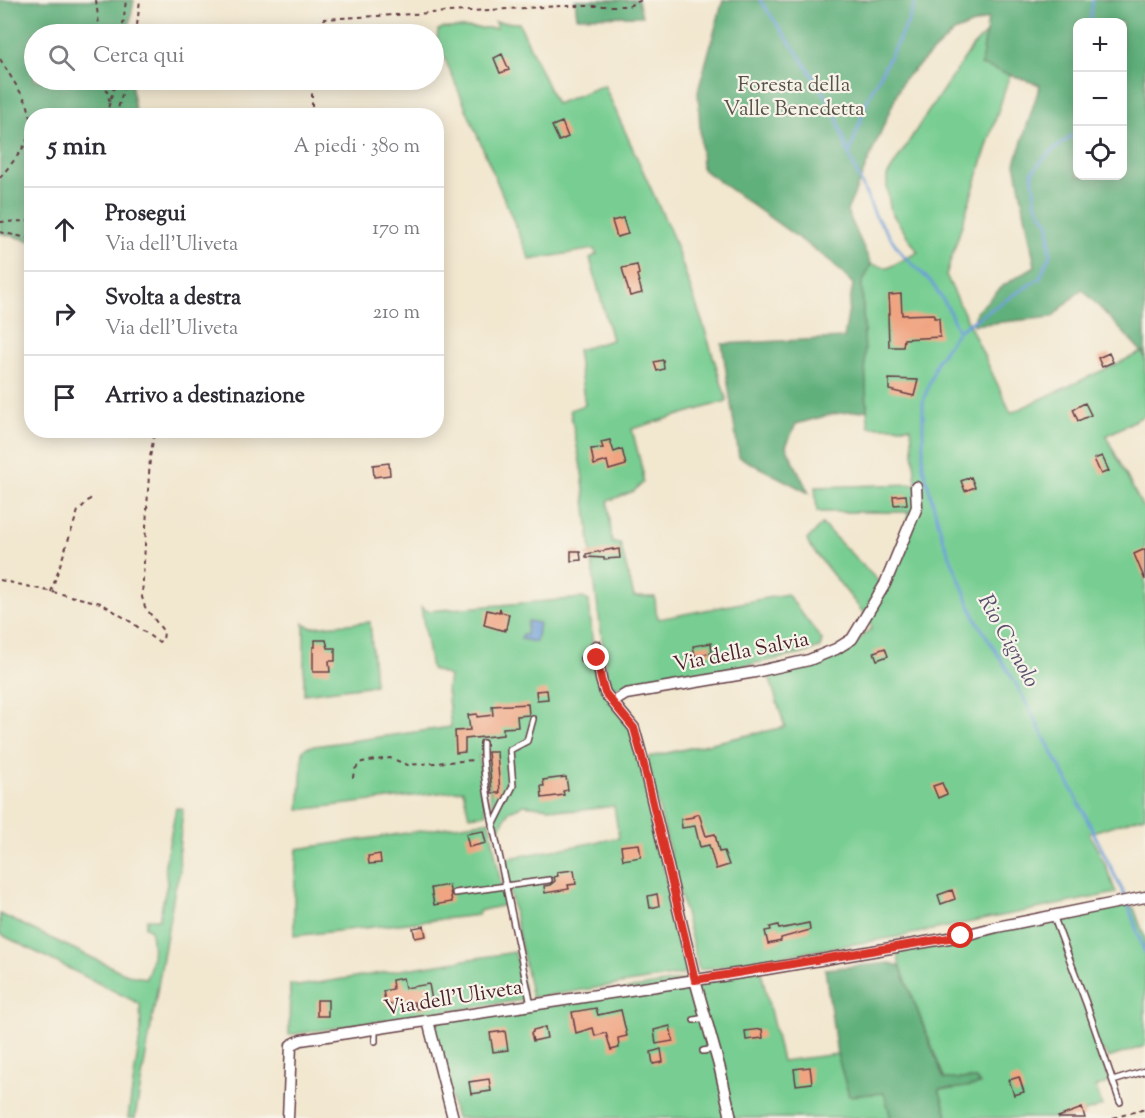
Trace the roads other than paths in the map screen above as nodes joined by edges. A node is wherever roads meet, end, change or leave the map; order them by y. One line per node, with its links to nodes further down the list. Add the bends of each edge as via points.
1 (916, 488): 4 (street, Via della Salvia, via 917,507 885,584 852,639 809,660 626,694)
2 (597, 652): 3 (lane); 4 (street, via 605,693)
3 (583, 659)
4 (613, 702): 13 (street, via 634,728)
5 (533, 719): 7 (lane, via 526,741 510,750 513,786)
6 (483, 743): 7 (lane)
7 (493, 826): 9 (lane)
8 (549, 880): 9 (lane)
9 (506, 886): 10 (lane); 14 (lane)
10 (455, 893)
11 (1145, 897): 12 (street, Via dell'Uliveta)
12 (1053, 915): 13 (street, Via dell'Uliveta, via 961,936); 17 (lane)
13 (695, 980): 14 (street, Via dell'Uliveta); 21 (street, via 700,1019 731,1105)
14 (531, 1005): 15 (street, Via dell'Uliveta)
15 (428, 1021): 19 (street, Via dell'Uliveta, via 375,1035 301,1040 291,1045); 20 (street, via 449,1086)
16 (1145, 1071): 17 (lane)
17 (1113, 1081): 18 (lane)
18 (1120, 1101)
19 (288, 1118)
20 (453, 1118)
21 (731, 1118)

